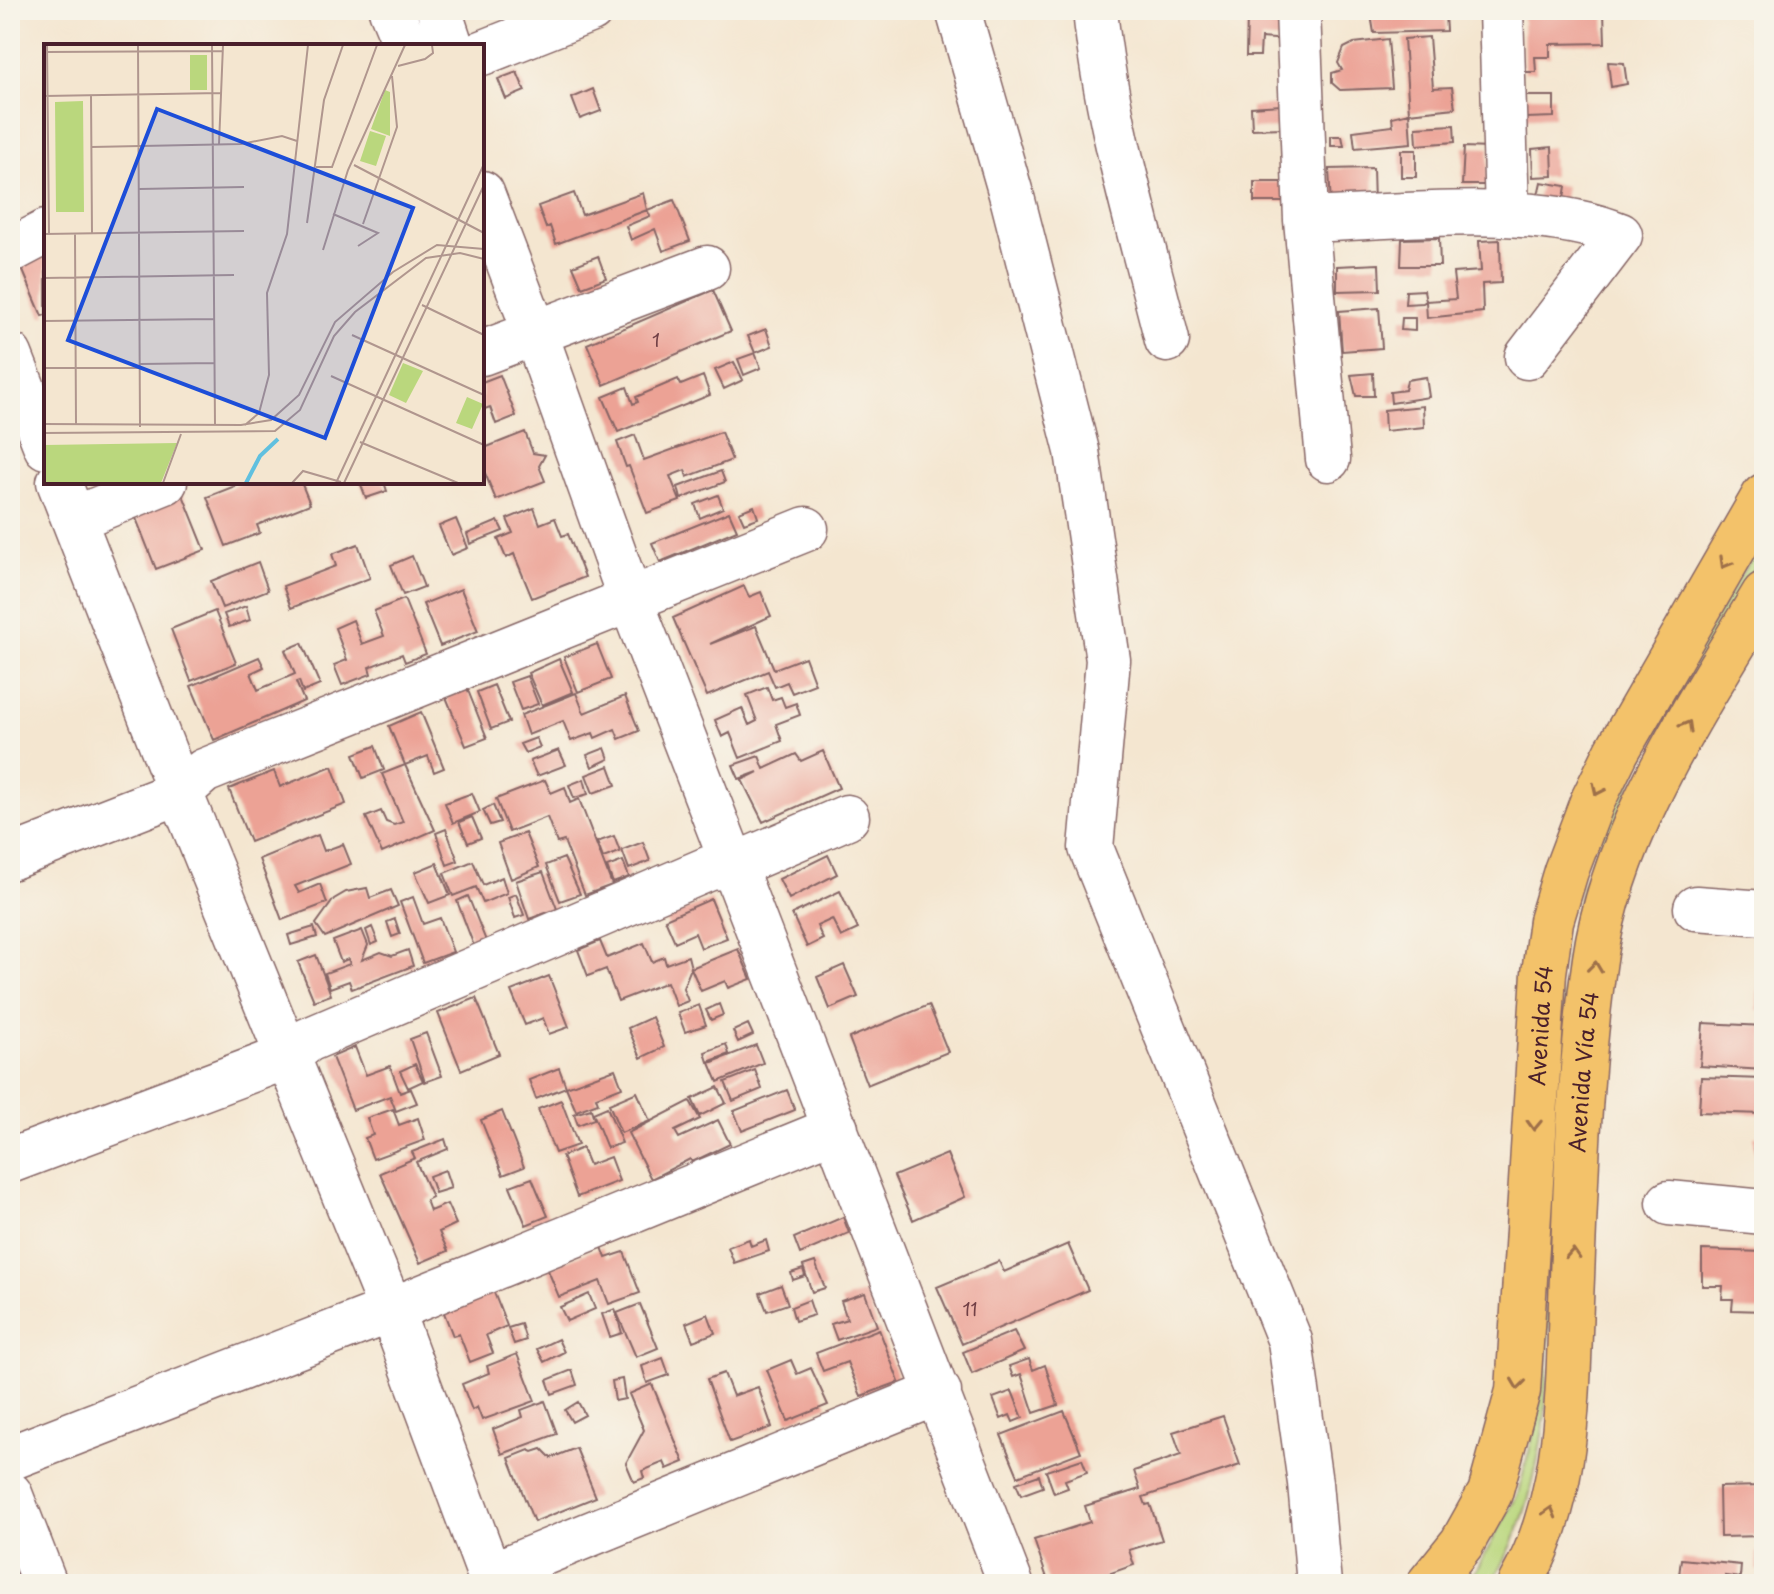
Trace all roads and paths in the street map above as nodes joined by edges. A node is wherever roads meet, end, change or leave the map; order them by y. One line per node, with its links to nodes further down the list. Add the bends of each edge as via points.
1 (391, 10): 8 (street)
2 (439, 10): 9 (street)
3 (591, 10): 10 (street)
4 (958, 10): 48 (street, via 1077,451 1108,660 1091,848 1290,1341)
5 (1095, 10): 18 (street, via 1114,128)
6 (1298, 10): 13 (street)
7 (1501, 10): 12 (street)
8 (405, 44)
9 (450, 44)
10 (484, 52)
11 (484, 198): 17 (street)
12 (1507, 213): 13 (street); 21 (street, via 1599,226 1620,235)
13 (1306, 220): 23 (street)
14 (44, 233): 15 (street)
15 (10, 251)
16 (707, 268): 17 (street)
17 (535, 332): 19 (street); 29 (street)
18 (1167, 340)
19 (484, 352)
20 (10, 355): 22 (street)
21 (1527, 357)
22 (44, 442)
23 (1328, 459)
24 (154, 484): 26 (street)
25 (1764, 496): 49 (main road, Avenida 54, one-way to 49, via 1617,751 1566,871 1551,921 1544,973 1518,1391 1490,1493 1462,1543)
26 (67, 500): 30 (street)
27 (806, 529): 29 (street)
28 (1764, 594): 50 (main road, Avenida Vía 54, one-way to 28, via 1545,1527 1564,1438 1587,1031 1603,923 1613,883 1664,765)
29 (631, 601): 30 (street, via 204,771); 33 (street)
30 (180, 792): 32 (street); 36 (street)
31 (847, 817): 33 (street)
32 (10, 858)
33 (733, 866): 36 (street, via 710,868 308,1040); 37 (street)
34 (1696, 908): 35 (street)
35 (1764, 913)
36 (286, 1057): 38 (street); 41 (street)
37 (836, 1128): 41 (street); 42 (street)
38 (10, 1161)
39 (1669, 1203): 40 (street)
40 (1764, 1212)
41 (391, 1310): 43 (street); 45 (street)
42 (939, 1392): 45 (street); 47 (street)
43 (10, 1458)
44 (10, 1494): 46 (street)
45 (491, 1580)
46 (45, 1584)
47 (1011, 1584)
48 (1319, 1584)
49 (1429, 1584)
50 (1520, 1584)

